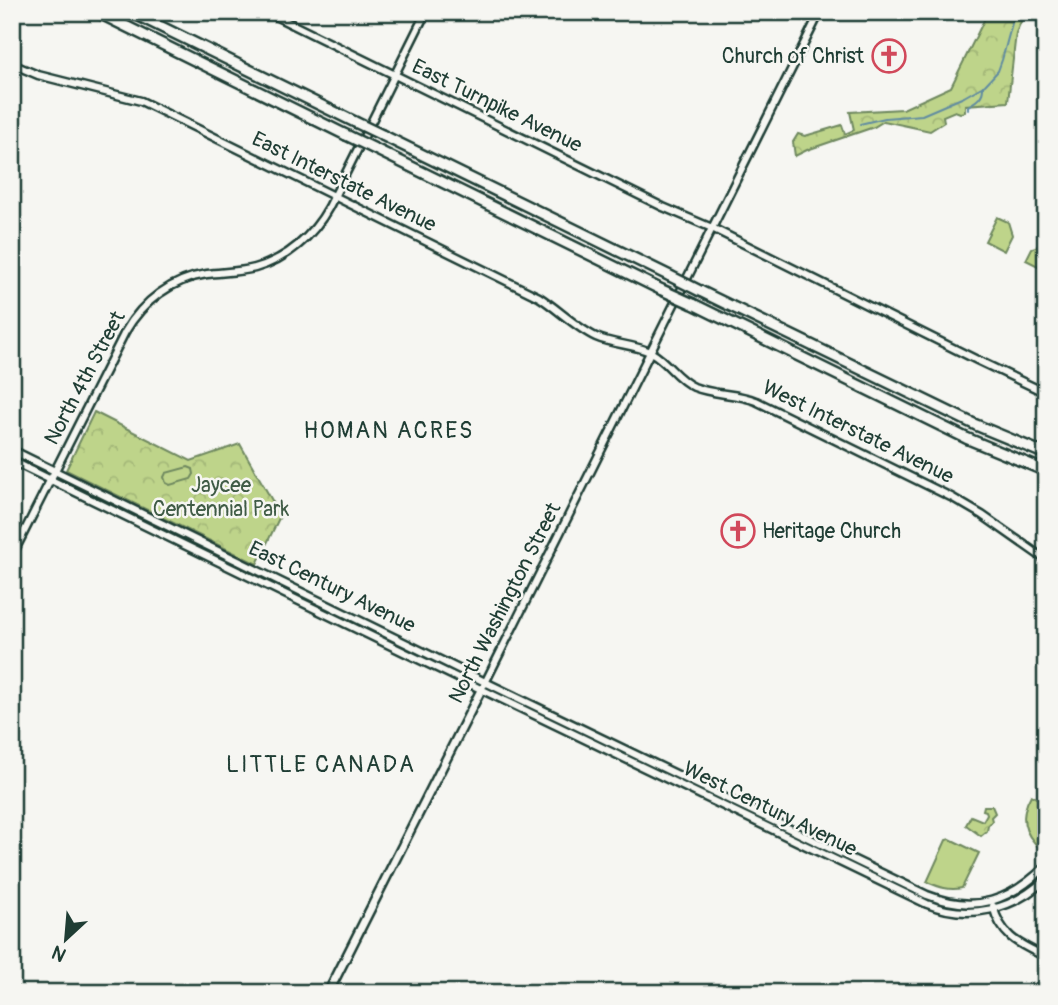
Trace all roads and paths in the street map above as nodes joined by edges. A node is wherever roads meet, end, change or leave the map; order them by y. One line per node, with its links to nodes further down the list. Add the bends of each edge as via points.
1 (97, 12): 16 (highway, bridge, via 966,438)
2 (131, 12): 13 (highway, bridge, via 983,429)
3 (267, 12): 7 (main road, East Turnpike Avenue)
4 (426, 12): 7 (main road, North 4th Street)
5 (820, 12): 9 (main road, North Washington Street)
6 (12, 64): 8 (main road, East Interstate Avenue, via 138,100)
7 (395, 75): 8 (main road, North 4th Street); 9 (main road, East Turnpike Avenue)
8 (334, 197): 10 (main road, East Interstate Avenue, via 539,297 594,336); 15 (main road, North 4th Street, via 311,233 280,257 256,268 186,280 144,306 125,332)
9 (712, 228): 10 (main road, North Washington Street); 11 (main road, East Turnpike Avenue)
10 (650, 352): 19 (main road, West Interstate Avenue, via 686,383 756,401 953,498); 20 (main road, North Washington Street)
11 (1046, 393)
12 (12, 450): 15 (main road, East Century Avenue)
13 (1046, 454)
14 (12, 461): 17 (main road, East Century Avenue)
15 (55, 471): 17 (main road, North 4th Street); 20 (main road, East Century Avenue)
16 (1046, 471)
17 (52, 479): 18 (main road, North 4th Street); 20 (main road, East Century Avenue)
18 (12, 556)
19 (1046, 560)
20 (483, 686): 23 (main road, West Century Avenue, via 928,895 949,902); 24 (main road, West Century Avenue, via 927,904 960,912); 28 (main road, North Washington Street)
21 (1046, 866): 23 (main road, West Century Avenue, via 1019,890)
22 (1046, 879): 24 (main road, West Century Avenue, via 1022,897)
23 (992, 901): 24 (main road)
24 (994, 909): 25 (main road, via 1010,937)
25 (1046, 957)
26 (12, 989): 27 (main road)
27 (19, 993)
28 (328, 993)

